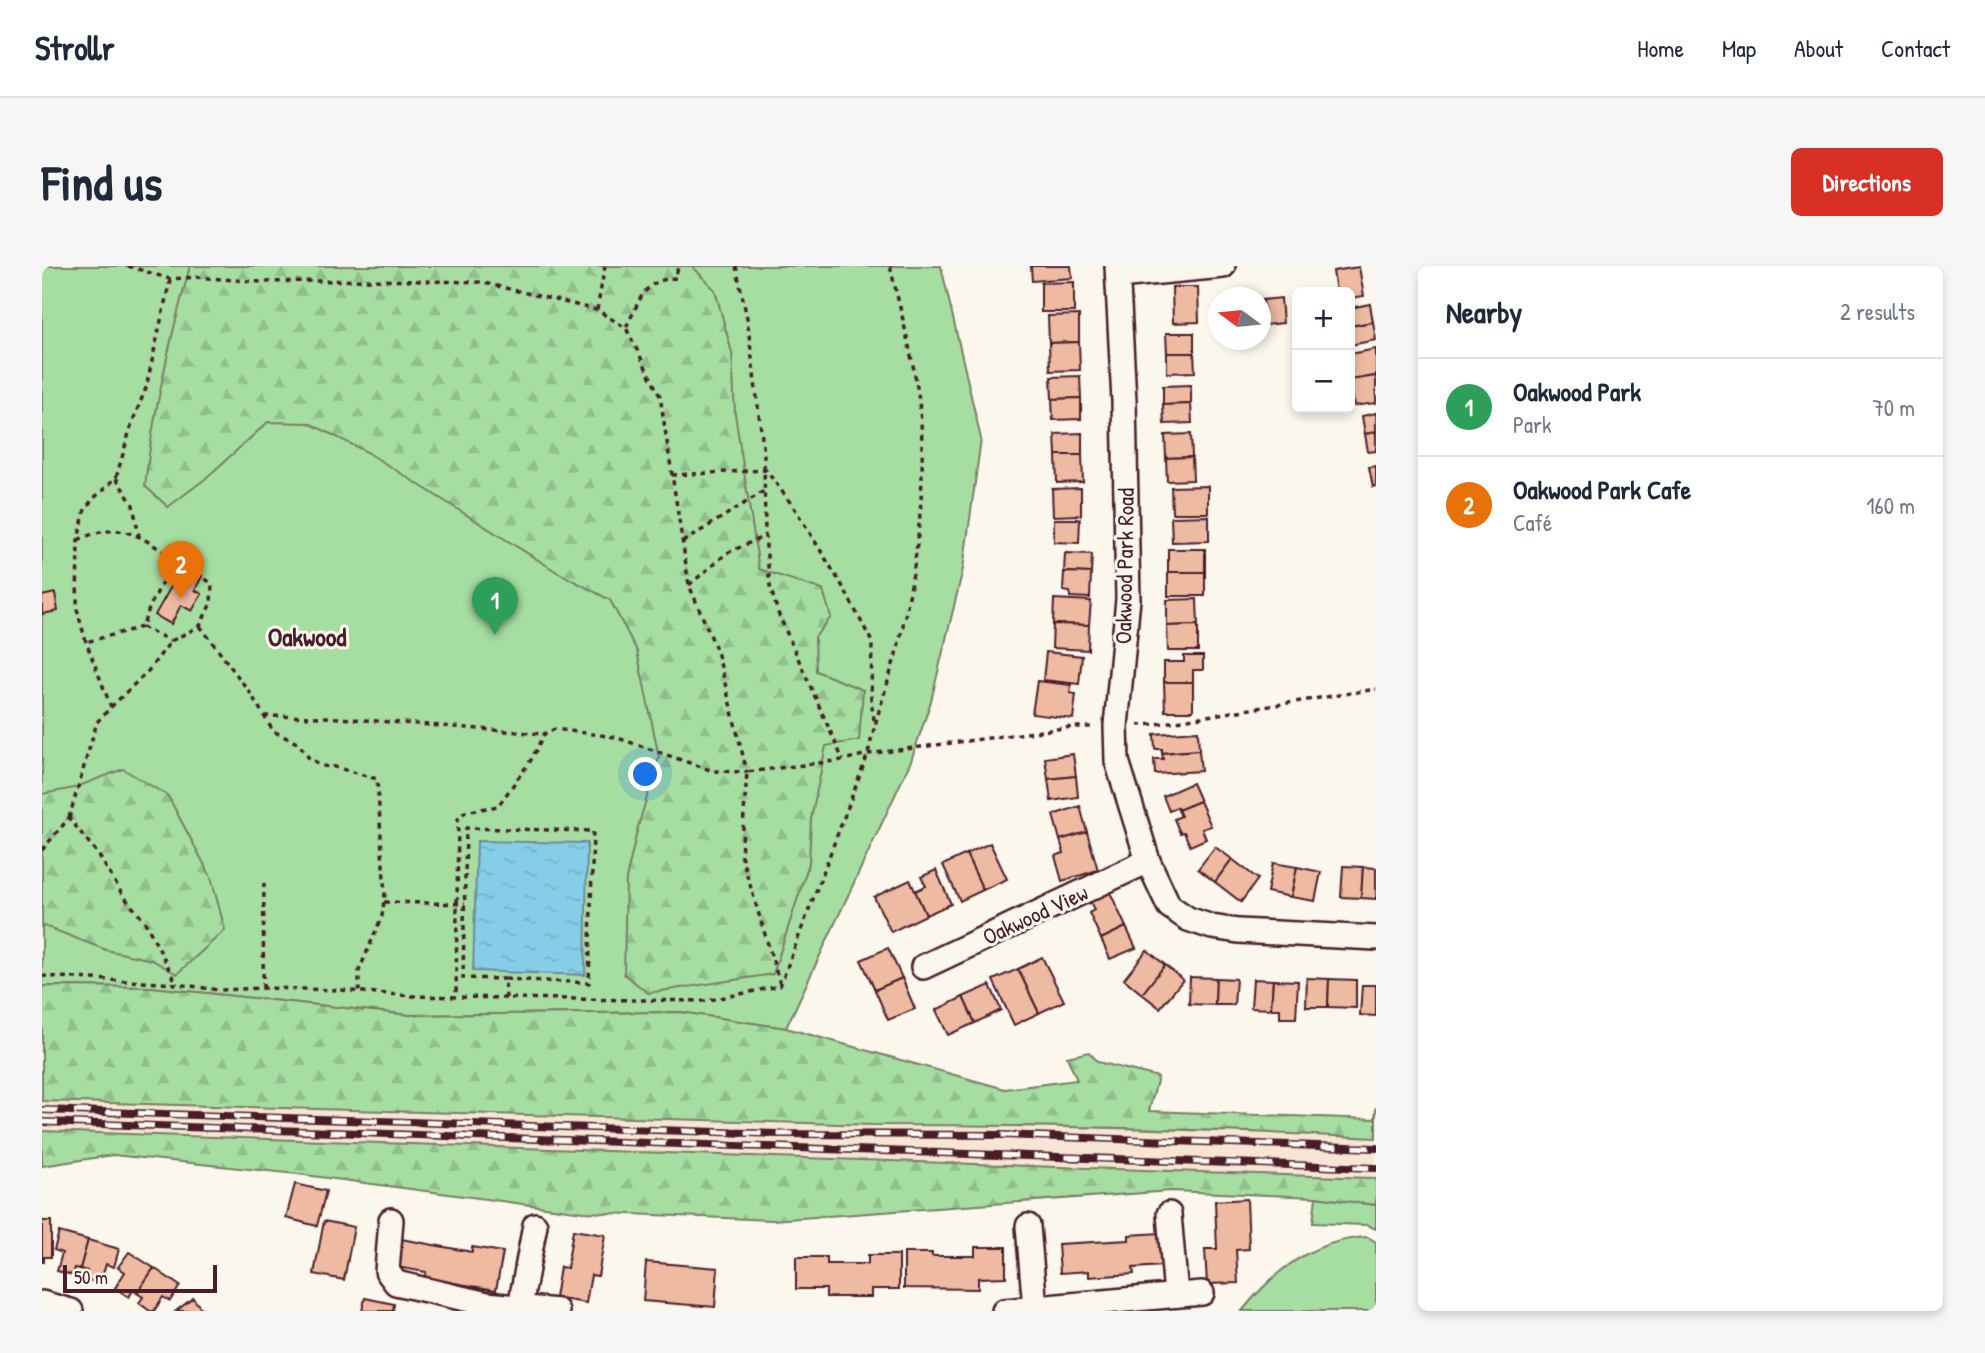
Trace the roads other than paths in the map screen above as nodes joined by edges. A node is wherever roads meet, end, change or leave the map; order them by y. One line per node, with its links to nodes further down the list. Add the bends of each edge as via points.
1 (1223, 266): 2 (street)
2 (1118, 271): 3 (street, Oakwood Park Road, via 1128,599 1117,761)
3 (1148, 860): 4 (street, Oakwood Park Road, via 1169,906 1188,919 1261,933); 5 (street, Oakwood View)
4 (1376, 938)
5 (923, 967)
6 (1169, 1214): 11 (street)
7 (391, 1220): 13 (street, via 387,1271 396,1283)
8 (535, 1225): 14 (street)
9 (1028, 1226): 15 (street)
10 (1202, 1293): 11 (street)
11 (1176, 1295): 16 (street)
12 (42, 1303): 17 (street)
13 (449, 1304): 14 (street)
14 (520, 1307): 18 (street)
15 (1035, 1308): 16 (street); 19 (street)
16 (1064, 1308)
17 (71, 1311)
18 (557, 1311)
19 (1004, 1311)

